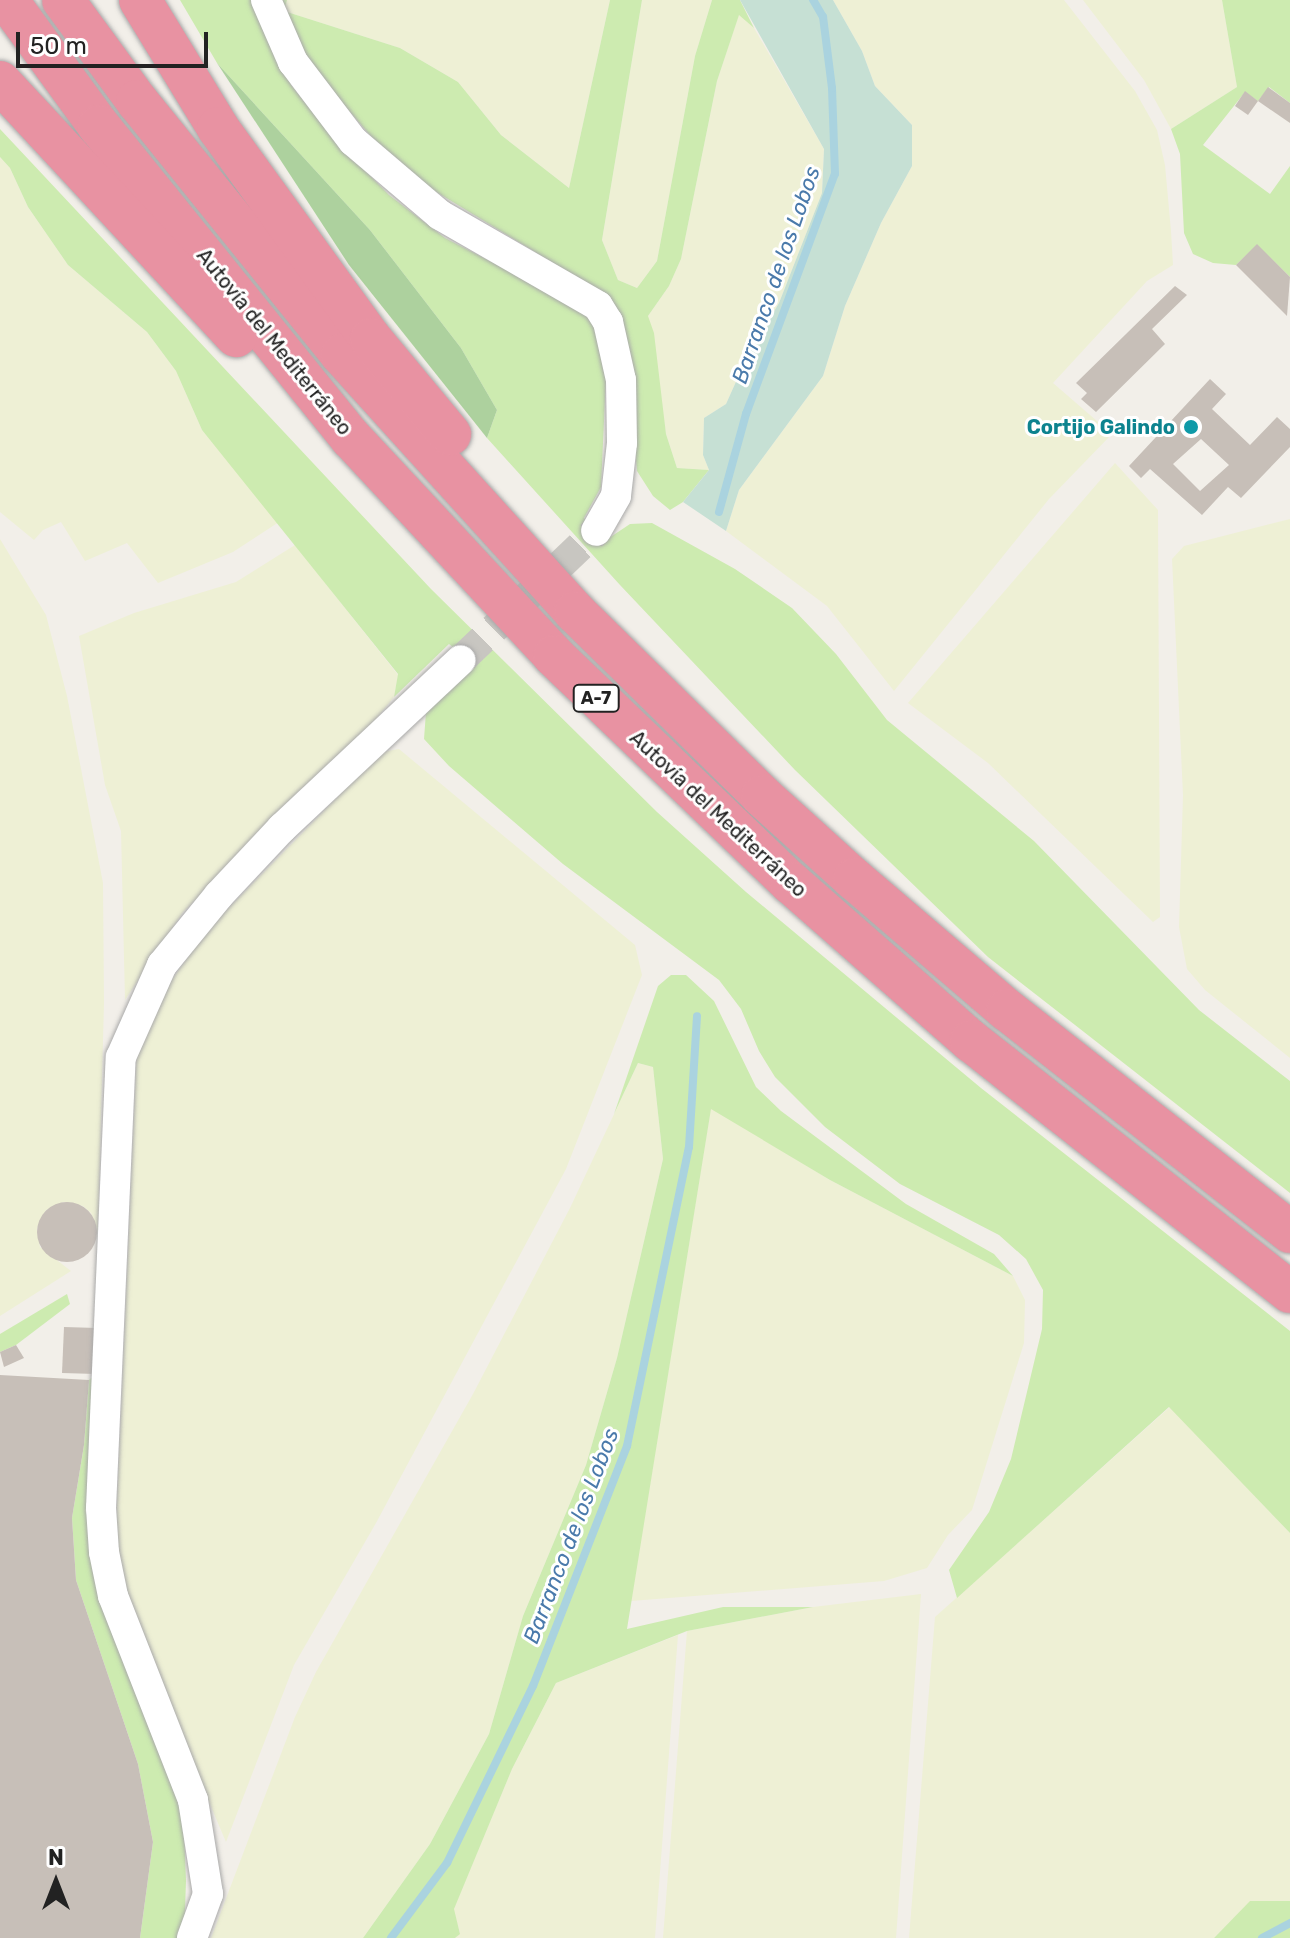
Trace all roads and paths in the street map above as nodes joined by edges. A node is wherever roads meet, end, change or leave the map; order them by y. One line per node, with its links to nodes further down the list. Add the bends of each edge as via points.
1 (7, 0): 6 (highway, Autovía del Mediterráneo / A-7, via 99,126)
2 (63, 0): 8 (highway, A-7, via 137,101 342,355)
3 (140, 0): 8 (highway, via 218,128 371,339 546,550)
4 (266, 0): 7 (street, via 293,62 353,141 440,215 598,306 608,322 621,380 622,443 616,496)
5 (0, 82): 6 (highway, via 264,367)
6 (351, 438): 11 (highway, Autovía del Mediterráneo / A-7, via 554,656 791,883 971,1041)
7 (596, 531)
8 (575, 612): 10 (highway, A-7, via 865,889 1007,1010)
9 (461, 660): 12 (street, via 282,828 219,895 162,965 121,1057 101,1508 104,1552 113,1596 193,1800 208,1894)
10 (1290, 1232)
11 (1290, 1292)
12 (192, 1938)

